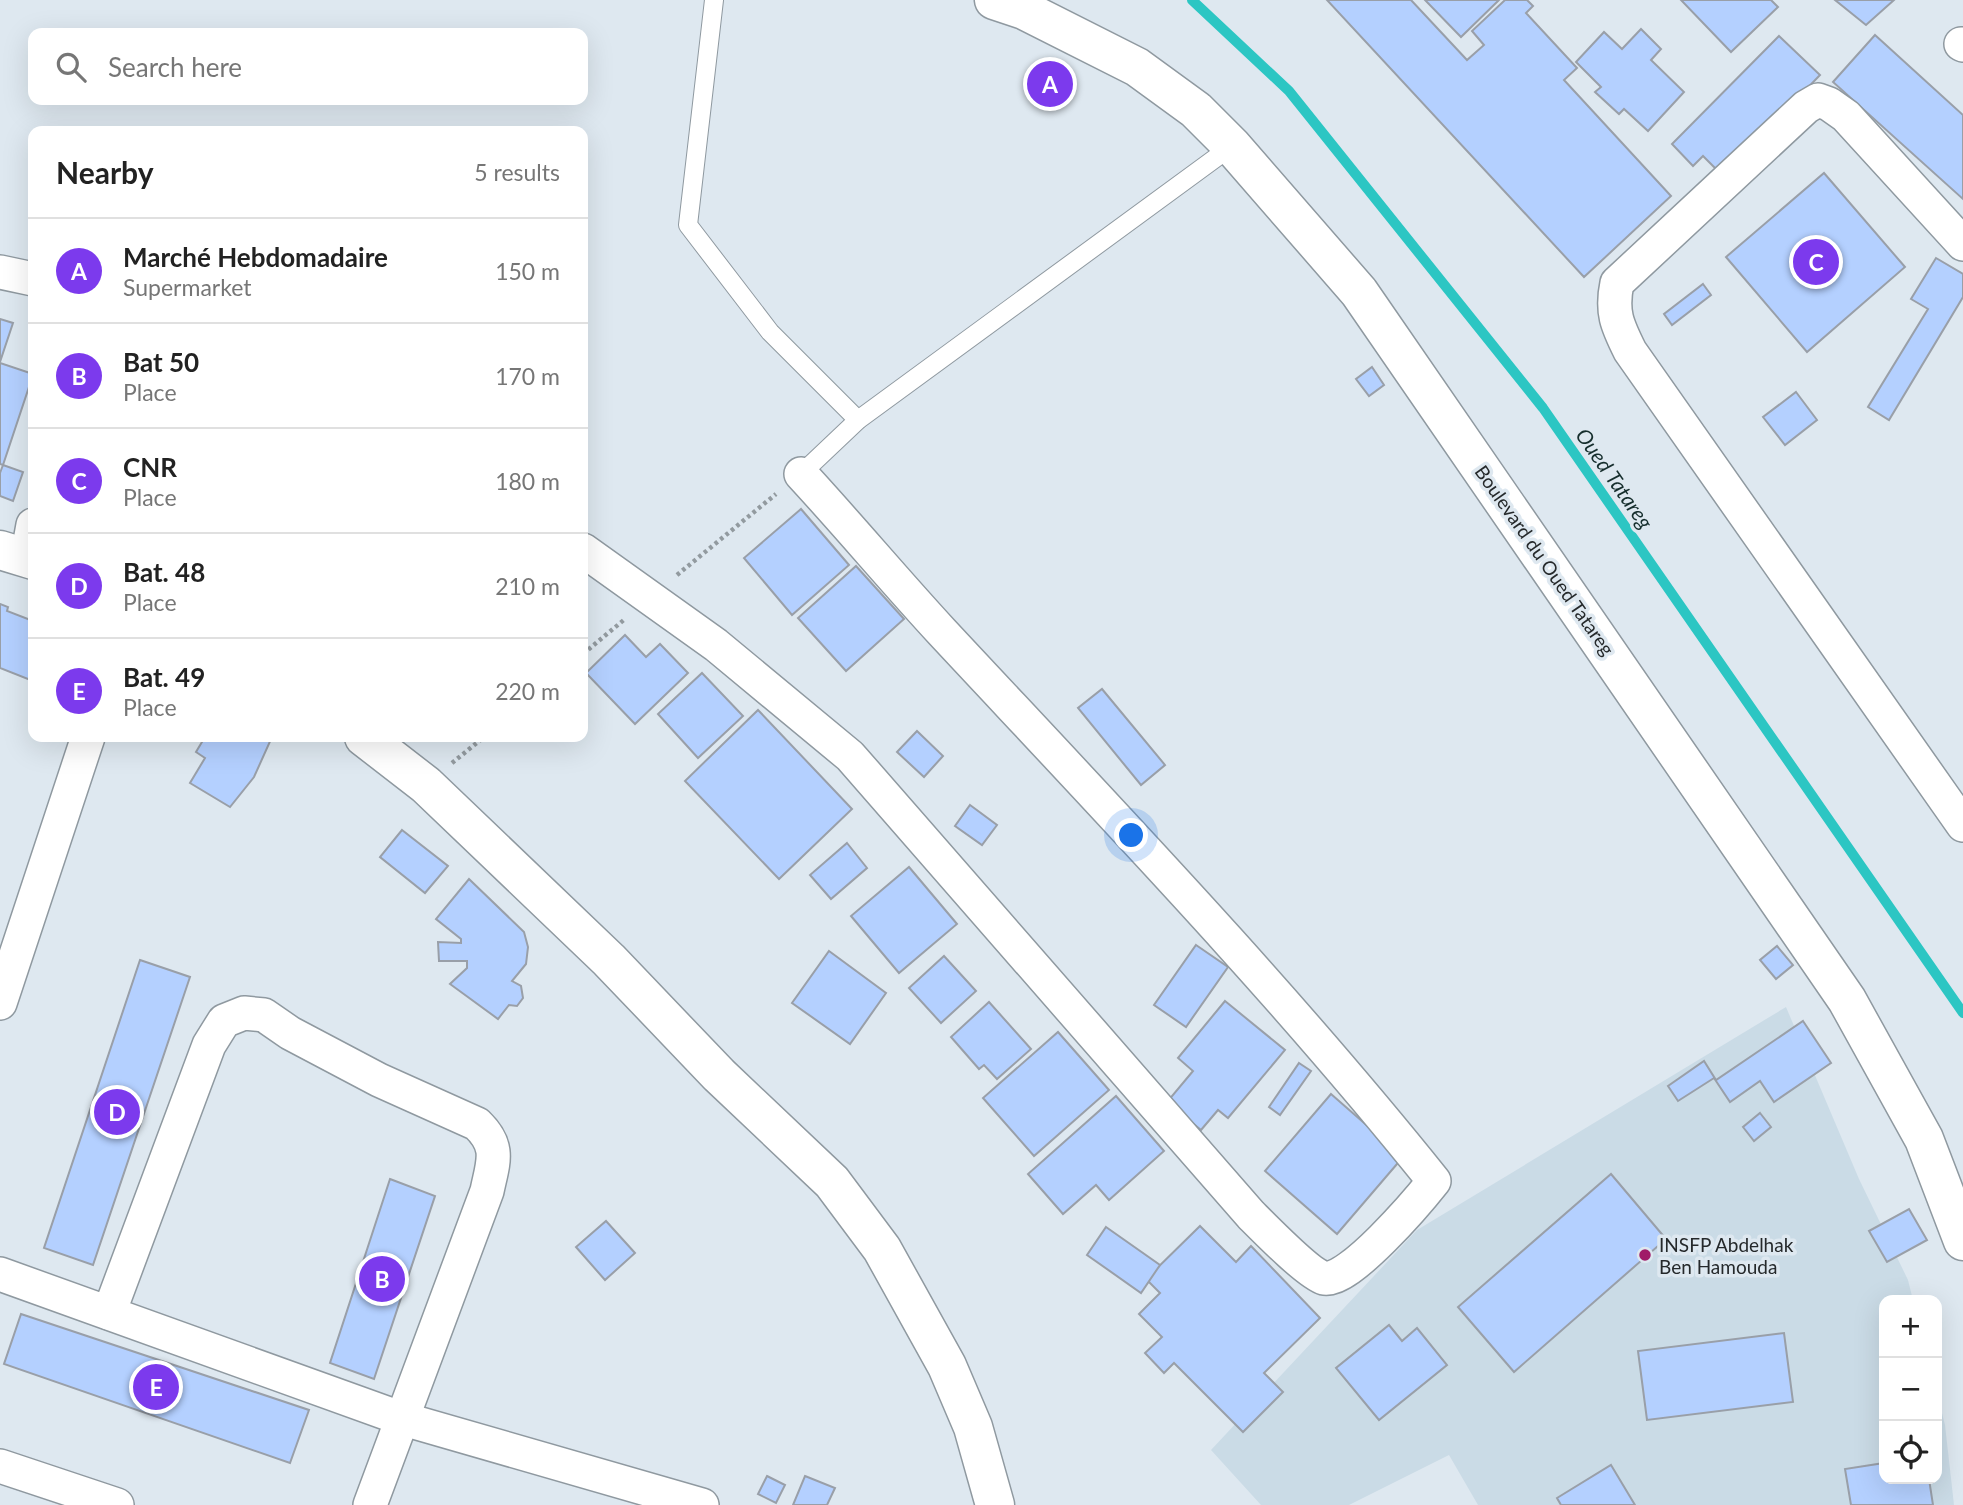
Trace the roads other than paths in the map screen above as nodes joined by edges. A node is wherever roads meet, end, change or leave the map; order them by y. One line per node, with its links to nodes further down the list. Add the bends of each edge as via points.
1 (714, 0): 7 (lane, via 688,225 769,332)
2 (995, 0): 3 (street, Boulevard du Oued Tatareg, via 1136,67 1196,110)
3 (1231, 146): 7 (lane); 14 (street, Boulevard du Oued Tatareg, via 1360,292 1847,1000 1924,1139)
4 (1963, 244): 12 (street, via 1846,116 1818,100 1805,107 1617,283 1614,299 1615,320 1630,351)
5 (0, 272): 6 (street)
6 (28, 278)
7 (858, 420): 8 (lane)
8 (801, 474): 9 (street, via 941,631 1066,761 1371,1102 1434,1181 1417,1204 1349,1269 1335,1278 1323,1278 1251,1215 850,756 716,645)
9 (588, 554)
10 (86, 742): 13 (street)
11 (370, 742): 23 (street, via 426,785 832,1182 882,1249 947,1366 974,1427)
12 (1963, 825)
13 (0, 1003)
14 (1963, 1241)
15 (0, 1274): 16 (street)
16 (109, 1313): 17 (street); 17 (street, via 209,1045 224,1021 244,1013 264,1015 379,1080 477,1124 489,1135 495,1156 487,1191)
17 (400, 1418): 21 (street); 22 (street)
18 (0, 1466): 19 (street)
19 (31, 1492): 20 (street)
20 (106, 1503)
21 (370, 1505)
22 (702, 1505)
23 (995, 1505)

